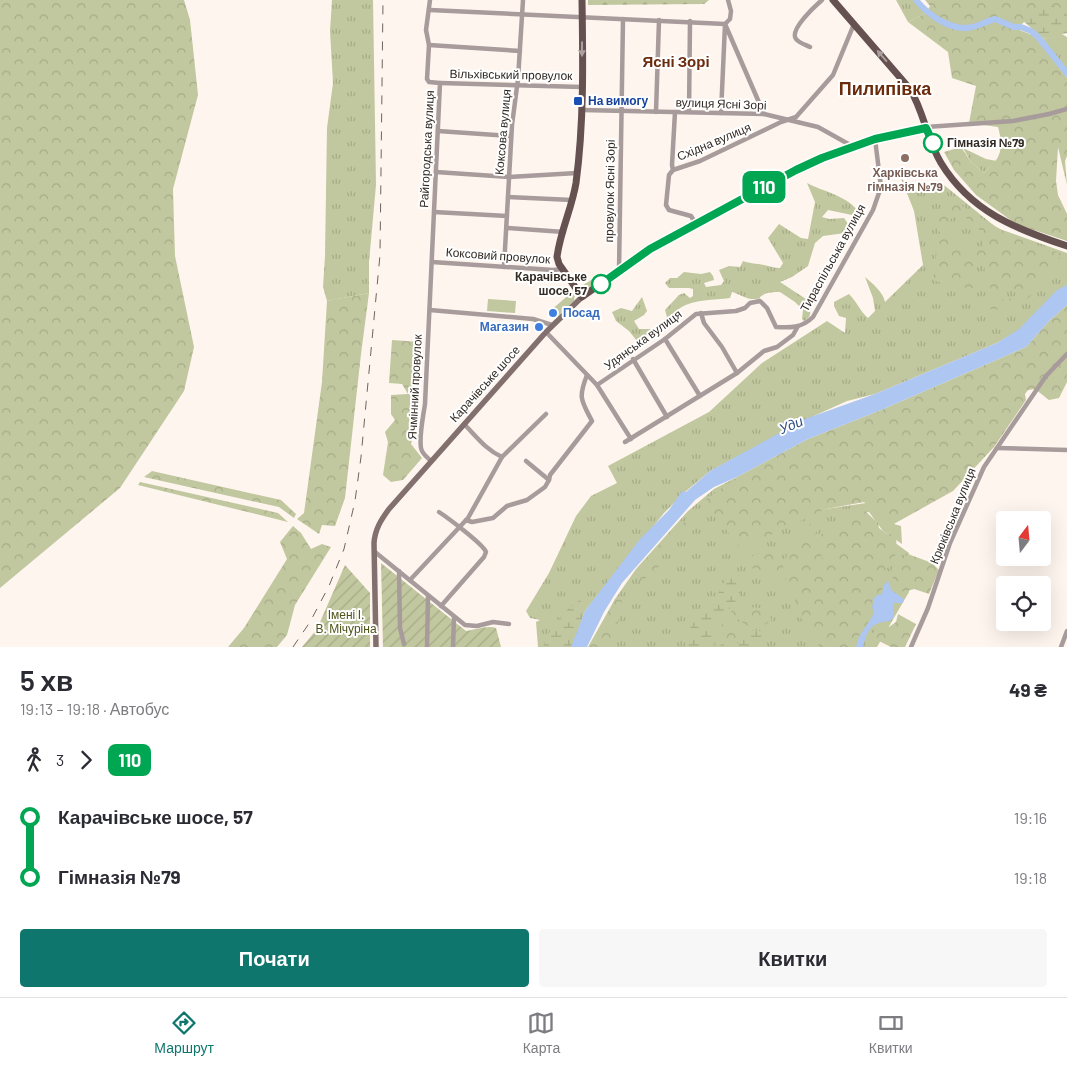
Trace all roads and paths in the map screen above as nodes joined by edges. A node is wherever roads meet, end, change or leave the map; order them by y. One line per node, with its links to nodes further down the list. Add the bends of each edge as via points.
1 (430, 0): 7 (street, Райгородська вулиця)
2 (523, 0): 8 (street, Коксова вулиця)
3 (582, 0): 9 (main road)
4 (822, 0): 16 (street, via 795,32 797,41)
5 (833, 0): 14 (main road)
6 (729, 3): 13 (street, via 730,19)
7 (430, 10): 8 (street); 15 (street, Райгородська вулиця, via 426,30)
8 (522, 15): 9 (street); 17 (street, Коксова вулиця)
9 (582, 18): 10 (street); 20 (main road, one-way to 20)
10 (622, 19): 11 (street); 23 (street, провулок Ясні Зорі)
11 (659, 20): 12 (street); 24 (street)
12 (690, 21): 13 (street); 26 (street)
13 (725, 24): 27 (street); 28 (street)
14 (854, 24): 29 (street, Східна вулиця, via 833,75 800,114); 30 (main road, one-way to 14, via 918,101 910,88)
15 (429, 45): 17 (street); 18 (street, Райгородська вулиця, via 428,81)
16 (810, 47)
17 (520, 51): 19 (street, Коксова вулиця)
18 (440, 83): 19 (street, Вільхівський провулок); 31 (street, Райгородська вулиця)
19 (518, 86): 20 (street, Вільхівський провулок); 32 (street, Коксова вулиця)
20 (582, 87): 22 (main road)
21 (1067, 108): 30 (street, Карачівське шосе, via 1013,121)
22 (582, 110): 23 (street, вулиця Ясні Зорі); 37 (main road)
23 (621, 111): 24 (street, вулиця Ясні Зорі); 50 (street, провулок Ясні Зорі)
24 (656, 112): 25 (street, вулиця Ясні Зорі)
25 (674, 112): 26 (street, вулиця Ясні Зорі); 35 (street)
26 (688, 112): 27 (street, вулиця Ясні Зорі)
27 (720, 113): 28 (street, вулиця Ясні Зорі)
28 (764, 114): 29 (street, вулиця Ясні Зорі)
29 (791, 119): 34 (street, вулиця Ясні Зорі, via 828,131); 35 (street, Східна вулиця)
30 (926, 128): 33 (main road, Карачівське шосе); 46 (main road, via 941,163 979,205 1006,223)
31 (438, 131): 32 (street); 36 (street, Райгородська вулиця)
32 (511, 136): 38 (street, Коксова вулиця)
33 (875, 139): 34 (main road, Карачівське шосе); 55 (street, Тираспільська вулиця, via 881,187 873,210 813,317)
34 (852, 146): 43 (main road, Карачівське шосе, via 796,170)
35 (674, 170): 43 (street, via 669,175 667,208 691,216)
36 (436, 172): 38 (street); 41 (street, Райгородська вулиця)
37 (577, 173): 38 (street); 40 (main road)
38 (509, 177): 39 (street, Коксова вулиця)
39 (508, 197): 40 (street); 42 (street, Коксова вулиця)
40 (572, 200): 45 (main road)
41 (434, 212): 42 (street); 47 (street, Райгородська вулиця)
42 (507, 216): 44 (street, Коксова вулиця)
43 (696, 224): 50 (main road, Карачівське шосе)
44 (506, 228): 45 (street); 48 (street, Коксова вулиця)
45 (564, 232): 49 (main road, via 557,257)
46 (1067, 246)
47 (432, 262): 48 (street, Коксовий провулок); 52 (street, Райгородська вулиця)
48 (504, 267): 49 (street, Коксовий провулок)
49 (562, 269): 51 (main road)
50 (618, 271): 51 (main road, Карачівське шосе)
51 (582, 297): 54 (main road, Карачівське шосе)
52 (430, 310): 54 (street, via 533,319); 72 (street, Ячмінний провулок, via 421,449)
53 (701, 313): 55 (street, Тираспільська вулиця, via 736,311 760,301 776,327); 57 (street, Удянська вулиця); 60 (street)
54 (552, 326): 56 (main road, Карачівське шосе)
55 (798, 326): 60 (street, via 793,335)
56 (546, 332): 61 (street); 66 (main road, Карачівське шосе)
57 (665, 339): 59 (street, Удянська вулиця); 63 (street)
58 (1067, 354): 69 (street, Крюківська вулиця, via 1046,376)
59 (633, 359): 62 (street, Удянська вулиця); 65 (street)
60 (737, 373): 63 (street)
61 (587, 375): 62 (street); 74 (street, via 582,401 592,421)
62 (597, 385): 67 (street)
63 (700, 396): 65 (street)
64 (546, 414): 71 (street)
65 (667, 417): 67 (street)
66 (464, 424): 71 (street, via 487,448); 72 (main road, Карачівське шосе)
67 (631, 439): 68 (street)
68 (625, 442)
69 (998, 448): 70 (street); 90 (street, Крюківська вулиця, via 984,467 950,544)
70 (1067, 450)
71 (502, 457): 76 (street)
72 (431, 461): 78 (main road, Карачівське шосе, via 378,524)
73 (526, 461): 74 (street)
74 (549, 480): 76 (street, via 527,500 507,506 494,518)
75 (439, 512): 77 (street)
76 (466, 520): 77 (street)
77 (459, 526): 80 (street); 82 (street, via 486,552)
78 (375, 552): 79 (street); 87 (main road, Карачівське шосе)
79 (399, 571): 80 (street); 86 (street, via 400,628)
80 (410, 580): 81 (street)
81 (428, 596): 82 (street); 88 (street)
82 (441, 606): 83 (street)
83 (454, 617): 84 (street, via 470,626 493,622); 89 (street)
84 (509, 624)
85 (1067, 631): 91 (street)
86 (404, 644)
87 (376, 647)
88 (427, 647)
89 (453, 647)
90 (911, 647)
91 (1061, 647)

